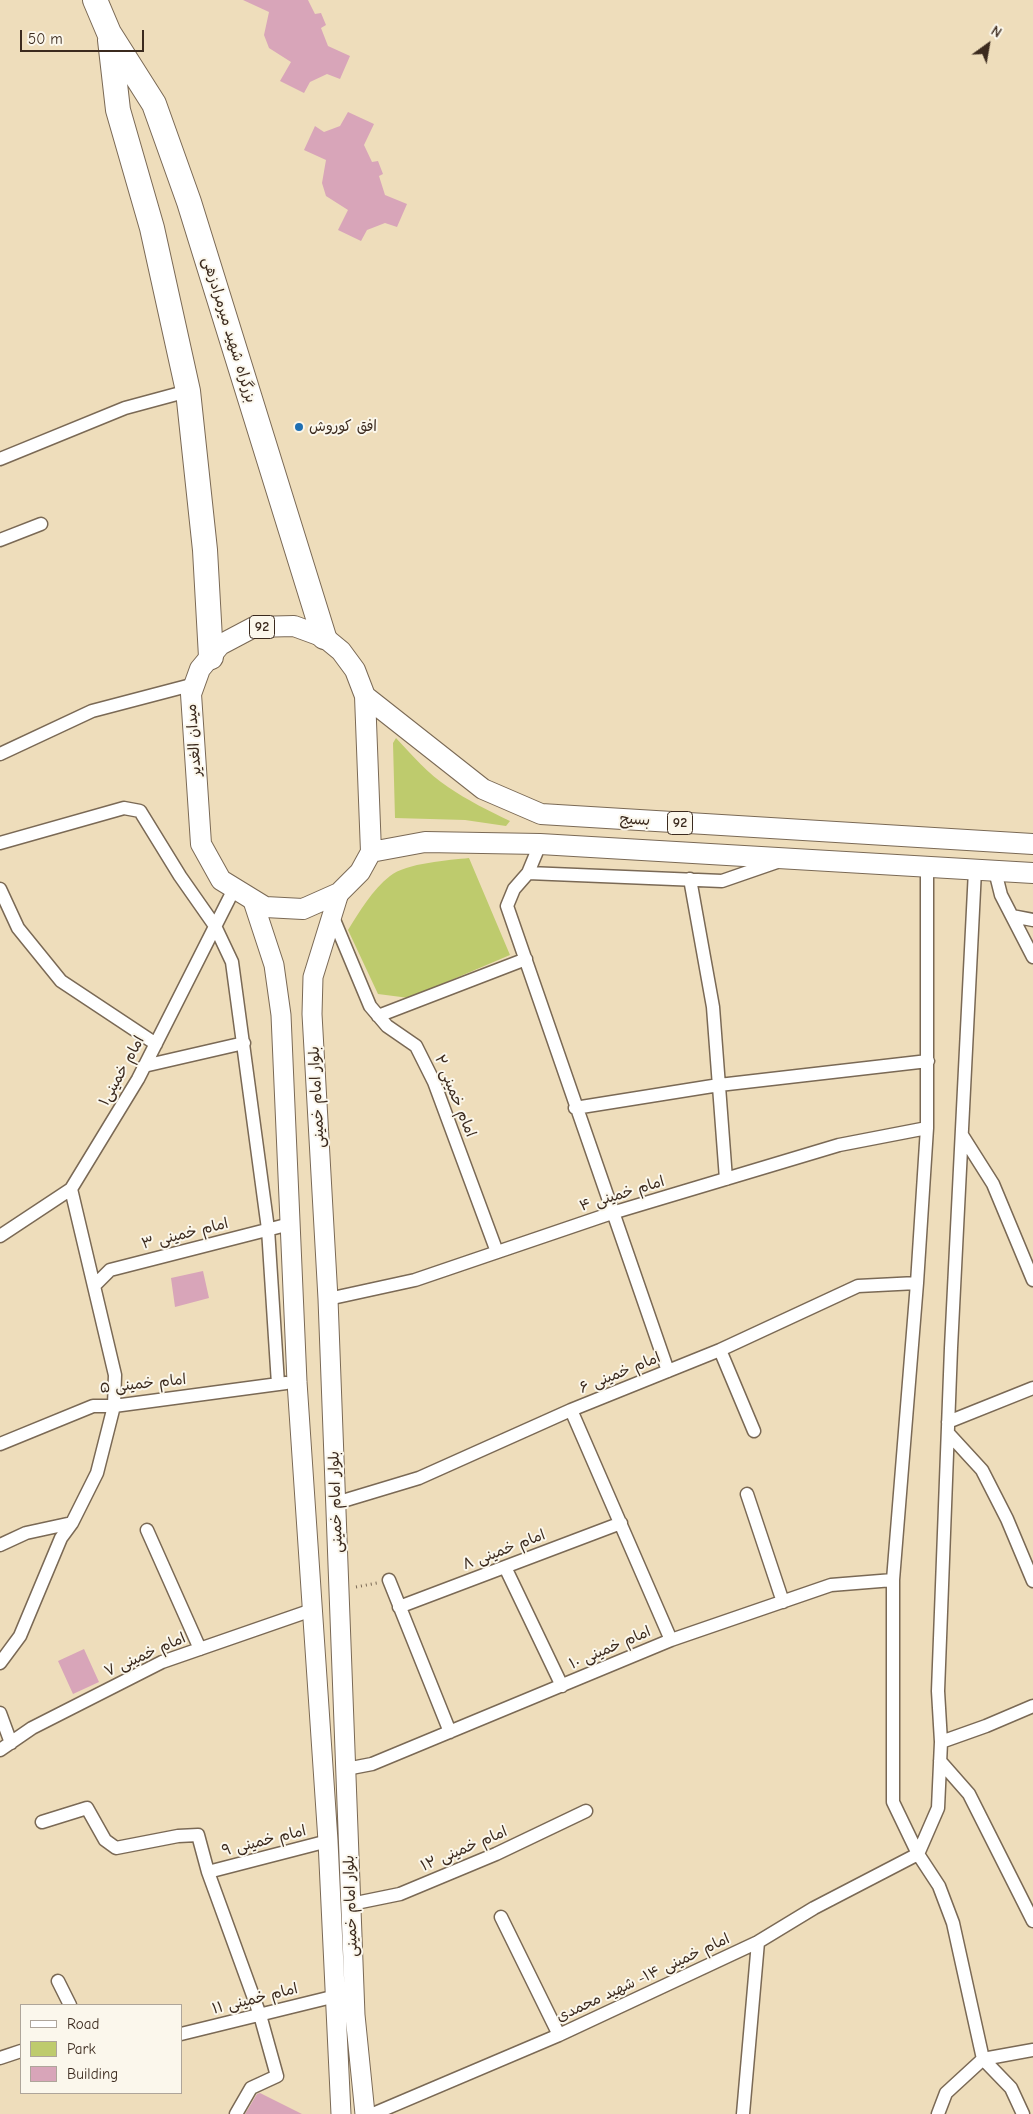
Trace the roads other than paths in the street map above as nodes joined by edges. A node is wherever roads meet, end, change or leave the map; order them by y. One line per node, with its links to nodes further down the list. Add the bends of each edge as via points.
1 (95, 0): 2 (highway, بزرگراه شهید میرمرادزهی)
2 (109, 33): 3 (highway, بزرگراه شهید میرمرادزهی, via 118,110 152,228); 7 (highway, بزرگراه شهید میرمرادزهی, via 154,104 189,202)
3 (188, 392): 4 (street, via 125,408); 8 (highway, بزرگراه شهید میرمرادزهی, via 205,550)
4 (0, 459)
5 (42, 524): 6 (street)
6 (0, 540)
7 (324, 637): 8 (main road, میدان الغدیر / 92, via 294,626 254,627 220,645); 10 (main road, میدان الغدیر / 92, via 356,670)
8 (211, 657): 9 (main road, میدان الغدیر / 92, via 200,669)
9 (195, 684): 11 (street, via 92,710); 24 (main road, میدان الغدیر / 92, via 191,694 201,844 221,880)
10 (365, 696): 12 (main road, بسیج / 92, via 483,788); 16 (main road, میدان الغدیر / 92)
11 (0, 754)
12 (541, 814): 14 (main road); 15 (main road, بسیج / 92)
13 (0, 843): 30 (street, via 124,808 140,811)
14 (540, 844): 16 (main road, بسیج / 92, via 424,842); 17 (main road, بسیج / 92); 20 (street)
15 (1033, 844)
16 (372, 852): 25 (main road, میدان الغدیر / 92, via 360,872)
17 (787, 858): 18 (main road, بسیج / 92); 22 (street, via 722,881)
18 (927, 867): 19 (main road, بسیج / 92); 36 (street)
19 (985, 870): 21 (main road, بسیج / 92); 28 (street); 41 (street)
20 (528, 873): 22 (street); 32 (street, via 514,890 507,906)
21 (1033, 873)
22 (690, 879): 38 (street, via 713,1007)
23 (0, 889): 35 (street, via 18,928 61,981)
24 (234, 889): 26 (main road, میدان الغدیر / 92); 30 (street, امام خمینی۱)
25 (339, 893): 26 (main road, میدان الغدیر / 92, via 303,909 265,907); 27 (main road, بلوار امام خمینی)
26 (253, 901): 45 (main road, بلوار امام خمینی, via 274,965 281,1015)
27 (332, 915): 33 (street, امام خمینی ۲, via 370,1006); 52 (main road, بلوار امام خمینی, via 313,977 312,1014)
28 (1012, 916): 29 (street); 31 (street)
29 (1033, 920)
30 (215, 926): 34 (street, via 232,962); 35 (street, امام خمینی۱)
31 (1033, 957)
32 (526, 959): 33 (street); 39 (street)
33 (378, 1016): 48 (street, امام خمینی ۲, via 416,1046 431,1075)
34 (244, 1043): 37 (street); 46 (street)
35 (156, 1044): 37 (street, امام خمینی۱)
36 (928, 1061): 38 (street); 40 (street)
37 (144, 1066): 43 (street, امام خمینی۱)
38 (719, 1085): 39 (street); 42 (street)
39 (575, 1108): 44 (street)
40 (927, 1128): 42 (street, امام خمینی ۴, via 839,1145); 50 (street)
41 (962, 1136): 49 (street, via 993,1184); 59 (street)
42 (726, 1179): 44 (street, امام خمینی ۴)
43 (71, 1189): 47 (street, امام خمینی۱); 51 (street)
44 (612, 1213): 48 (street, امام خمینی ۴); 54 (street)
45 (290, 1224): 46 (street, امام خمینی ۳); 55 (main road, بلوار امام خمینی)
46 (268, 1229): 51 (street, امام خمینی ۳, via 110,1270); 55 (street)
47 (0, 1236)
48 (497, 1252): 52 (street, امام خمینی ۴, via 415,1280)
49 (1033, 1280)
50 (917, 1283): 53 (street, امام خمینی ۶, via 858,1286); 70 (street)
51 (94, 1286): 57 (street, via 116,1375)
52 (328, 1299): 63 (main road, بلوار امام خمینی)
53 (720, 1350): 54 (street, امام خمینی ۶); 60 (street)
54 (668, 1371): 58 (street, امام خمینی ۶)
55 (288, 1383): 57 (street, امام خمینی ۵); 74 (main road, بلوار امام خمینی)
56 (1033, 1388): 59 (street)
57 (114, 1406): 61 (street, امام خمینی ۵, via 93,1406); 64 (street, via 97,1473)
58 (571, 1410): 63 (street, امام خمینی ۶, via 419,1478); 65 (street)
59 (948, 1428): 71 (street, via 982,1470); 82 (street, via 938,1691)
60 (754, 1431)
61 (0, 1444)
62 (747, 1494): 72 (street)
63 (336, 1503): 84 (main road, بلوار امام خمینی)
64 (72, 1523): 67 (street, via 26,1533); 77 (street, via 61,1538 20,1636)
65 (621, 1523): 68 (street, امام خمینی ۸); 75 (street)
66 (147, 1530): 76 (street)
67 (0, 1546)
68 (505, 1567): 73 (street, امام خمینی ۸); 78 (street)
69 (390, 1580): 73 (street)
70 (893, 1580): 72 (street, امام خمینی ۱۰, via 831,1586); 92 (street, via 892,1802)
71 (1033, 1581)
72 (783, 1602): 75 (street, امام خمینی ۱۰)
73 (399, 1607): 81 (street)
74 (312, 1610): 76 (street, امام خمینی ۷); 86 (main road, بلوار امام خمینی)
75 (671, 1640): 78 (street, امام خمینی ۱۰)
76 (200, 1649): 83 (street, امام خمینی ۷, via 162,1662 32,1728)
77 (0, 1663)
78 (562, 1686): 81 (street, امام خمینی ۱۰)
79 (1033, 1706): 82 (street)
80 (0, 1713): 83 (street)
81 (450, 1732): 88 (street, امام خمینی ۱۰, via 372,1764)
82 (940, 1742): 87 (street)
83 (11, 1743): 85 (street, امام خمینی ۷)
84 (345, 1748): 86 (main road); 88 (main road, بلوار امام خمینی)
85 (0, 1750)
86 (322, 1750): 91 (main road, بلوار امام خمینی)
87 (940, 1761): 92 (street, via 938,1808); 96 (street, via 969,1794)
88 (346, 1769): 94 (main road, بلوار امام خمینی)
89 (586, 1811): 94 (street, امام خمینی ۱۲, via 496,1854 400,1894)
90 (42, 1822): 93 (street, via 87,1808 105,1840 116,1848 198,1835)
91 (328, 1841): 93 (street, امام خمینی ۹); 99 (main road, بلوار امام خمینی)
92 (918, 1854): 97 (street, امام خمینی ۱۴- شهید محمدی, via 814,1908); 107 (street, via 939,1886 953,1923)
93 (208, 1872): 101 (street)
94 (351, 1904): 111 (main road, بلوار امام خمینی)
95 (501, 1917): 103 (street)
96 (1033, 1921)
97 (758, 1942): 103 (street, امام خمینی ۱۴- شهید محمدی); 108 (street)
98 (58, 1982): 100 (street)
99 (336, 1996): 101 (street, امام خمینی ۱۱); 110 (main road, بلوار امام خمینی)
100 (69, 2004)
101 (260, 2015): 102 (street, امام خمینی ۱۱); 109 (street, via 277,2076 251,2088)
102 (182, 2034)
103 (559, 2035): 112 (street, امام خمینی ۱۴- شهید محمدی)
104 (1033, 2050): 107 (street)
105 (20, 2051): 106 (street)
106 (0, 2058)
107 (983, 2059): 113 (street, via 946,2092); 114 (street, via 1011,2088)
108 (746, 2111)
109 (236, 2114)
110 (341, 2114)
111 (365, 2114)
112 (373, 2114)
113 (938, 2114)
114 (1023, 2114)

